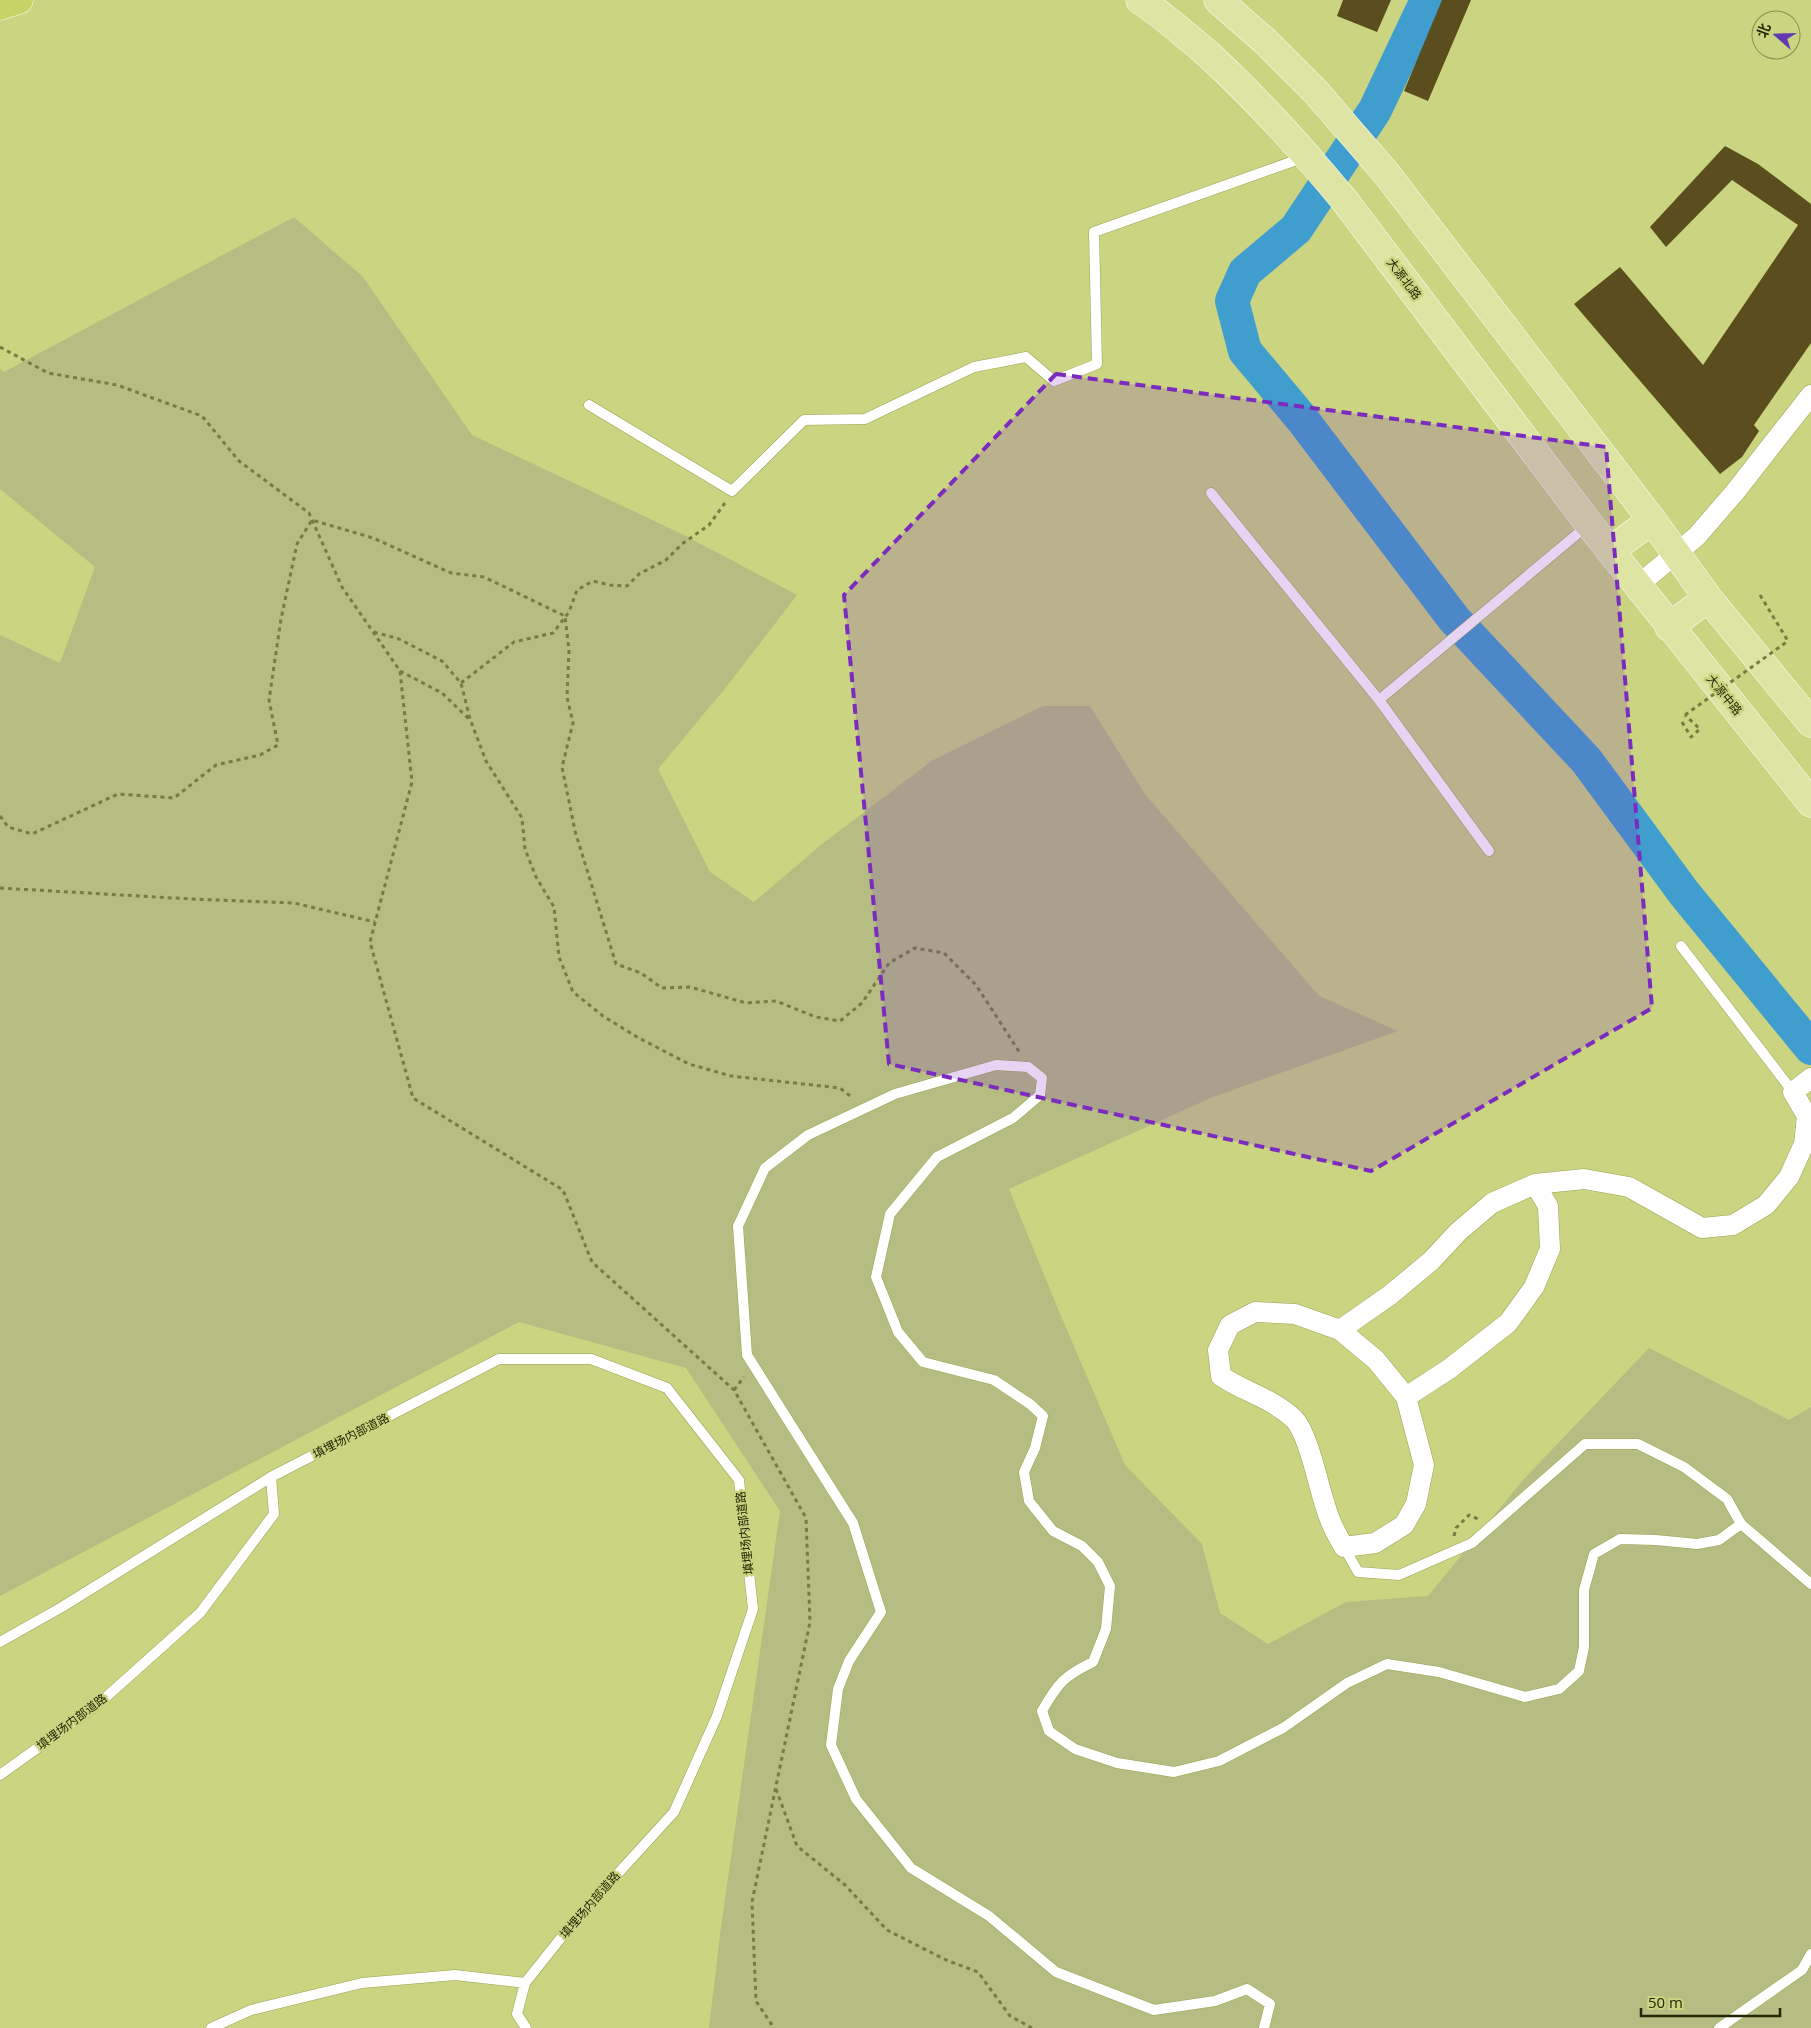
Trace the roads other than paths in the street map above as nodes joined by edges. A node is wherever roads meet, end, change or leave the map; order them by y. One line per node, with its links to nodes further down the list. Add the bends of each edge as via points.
1 (19, 0): 4 (highway)
2 (1140, 0): 5 (main road, 大源北路, via 1192,40 1237,81)
3 (1222, 2): 9 (main road, via 1266,42 1347,126)
4 (0, 6)
5 (1312, 160): 7 (lane, via 1094,232 1097,364 1054,381 1026,357 974,367 865,419 804,420 732,491); 10 (main road, 大源北路)
6 (1811, 396): 12 (street, via 1715,515)
7 (589, 405)
8 (1211, 493): 16 (lane)
9 (1652, 520): 11 (main road); 12 (main road)
10 (1589, 524): 11 (main road, 大源北路); 16 (lane)
11 (1610, 551): 13 (main road, 大源北路)
12 (1676, 554): 13 (street); 14 (main road)
13 (1638, 586): 15 (main road, 大源中路)
14 (1708, 598): 15 (main road); 17 (main road)
15 (1669, 627): 18 (main road, 大源中路)
16 (1379, 700): 19 (lane)
17 (1811, 723)
18 (1811, 803)
19 (1489, 851)
20 (1681, 946): 22 (lane)
21 (1810, 1079): 22 (street)
22 (1793, 1092): 23 (street, via 1807,1116 1804,1144 1789,1177 1766,1205 1734,1225 1702,1228 1629,1187 1584,1179)
23 (1535, 1184): 24 (street, via 1492,1202 1431,1261); 25 (street, via 1548,1206 1550,1249 1534,1287 1508,1323 1449,1369)
24 (1340, 1330): 25 (street, via 1376,1360); 28 (street, via 1295,1314 1255,1312 1230,1325 1218,1350 1221,1376 1235,1386 1268,1399 1295,1420 1310,1451 1325,1507)
25 (1406, 1397): 28 (street, via 1424,1465 1416,1504 1404,1525 1375,1543)
26 (271, 1477): 30 (lane, 填埋场内部道路); 31 (lane, 填埋场内部道路, via 274,1514 200,1613 96,1706); 33 (lane, 填埋场内部道路, via 499,1359 591,1359 667,1388 739,1480 753,1609 717,1716 674,1812 572,1924)
27 (1741, 1524): 28 (lane, via 1727,1499 1684,1468 1646,1448 1638,1444 1585,1444 1472,1543 1399,1575 1358,1572); 29 (lane); 36 (lane, via 1719,1540 1697,1544 1620,1539 1594,1554 1584,1590 1584,1647 1579,1671 1558,1689 1525,1697 1439,1672 1387,1664 1347,1683 1283,1728 1220,1761 1174,1772 1117,1762 1076,1749 1049,1731 1042,1711 1055,1688 1071,1673 1093,1662 1106,1629 1110,1586 1098,1562 1082,1546 1053,1531 1029,1501 1024,1472 1035,1448 1043,1416 994,1380 923,1362 898,1332 876,1277 890,1214 937,1157 1013,1118 1040,1095 1042,1078 1028,1067 996,1065 895,1094 808,1135 766,1168 738,1226 747,1355 853,1523 881,1612 849,1661 838,1688 831,1745 856,1798 911,1868 990,1916 1056,1972 1154,2010 1215,2001 1247,1989 1270,2004)
28 (1344, 1547)
29 (1811, 1584)
30 (0, 1642)
31 (0, 1775)
32 (1811, 1954): 37 (lane, via 1802,1970)
33 (525, 1983): 34 (lane, via 455,1975 362,1983 251,2010); 35 (lane, 填埋场内部道路, via 517,2014)
34 (211, 2028)
35 (526, 2028)
36 (1264, 2028)
37 (1719, 2028)

